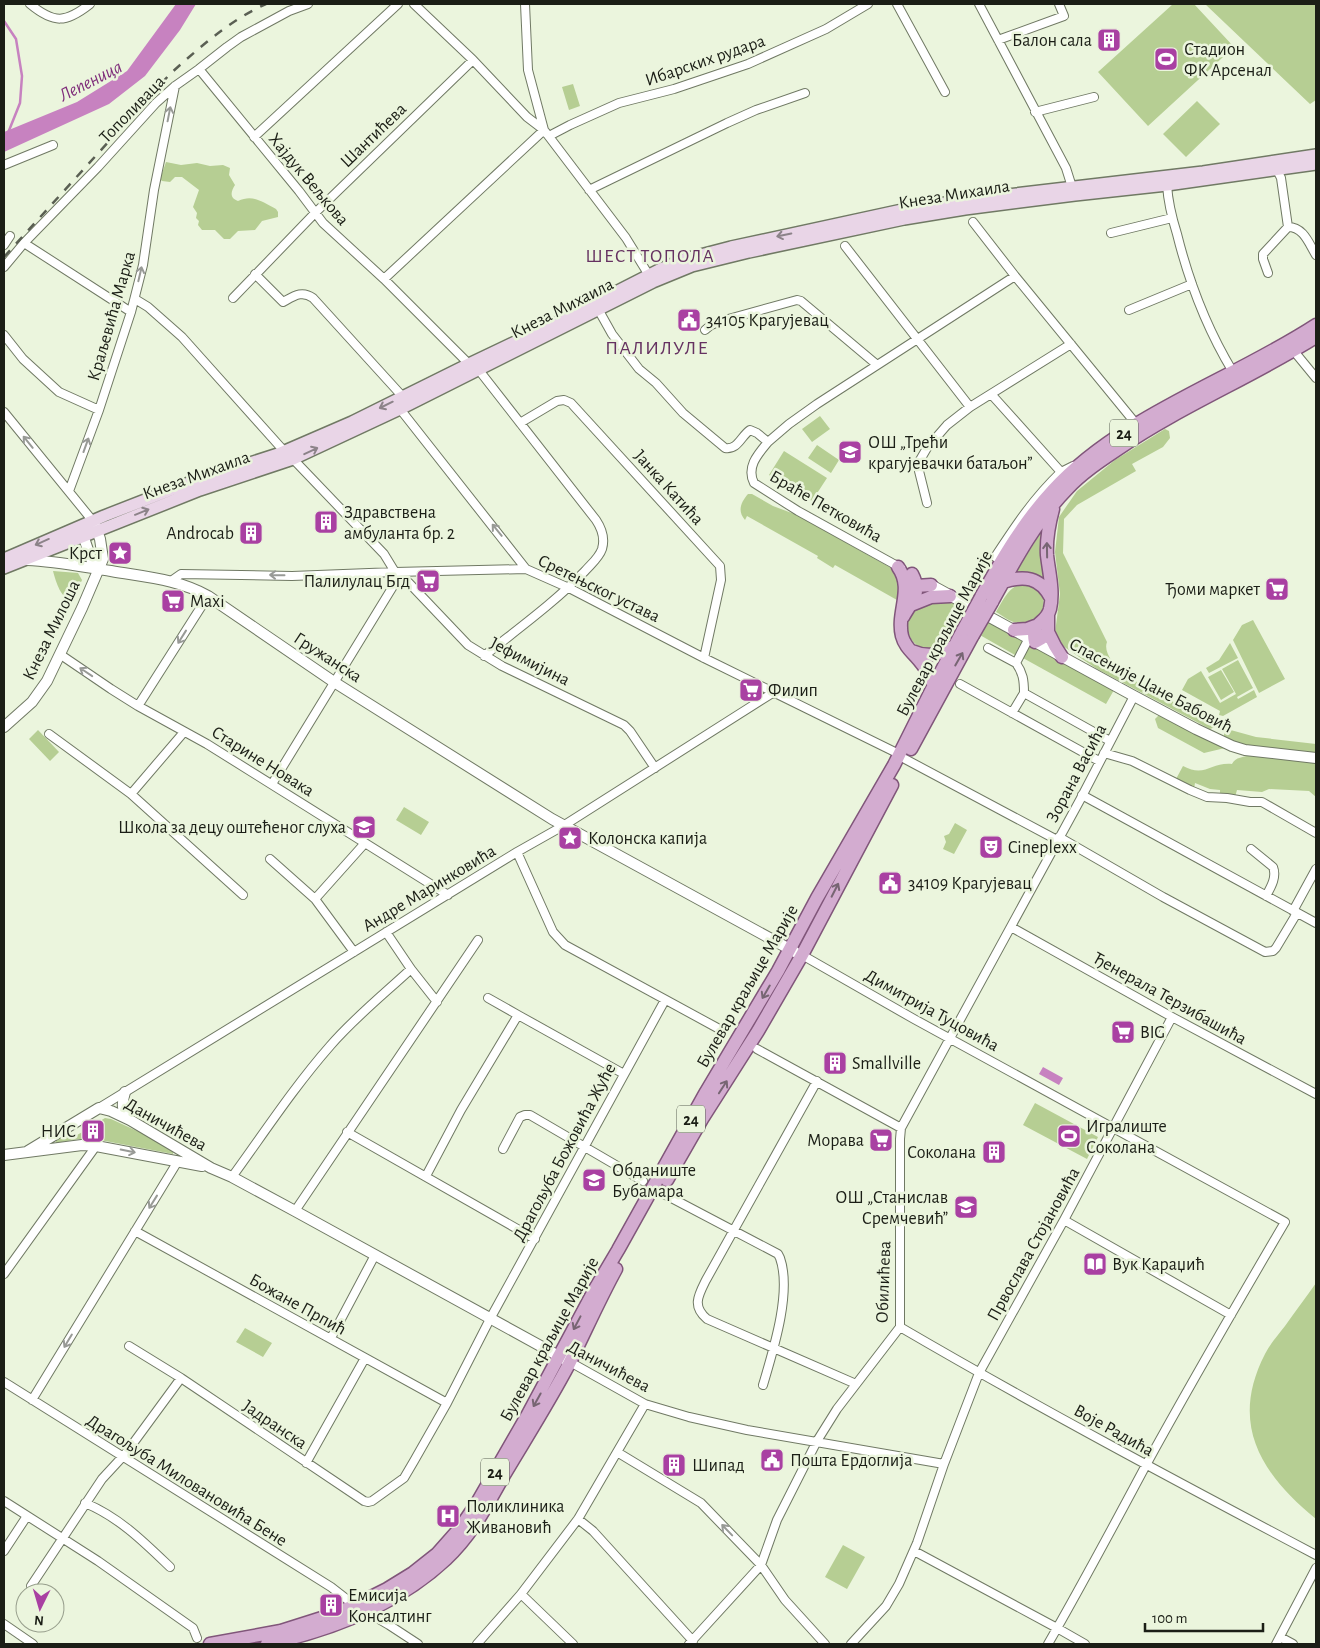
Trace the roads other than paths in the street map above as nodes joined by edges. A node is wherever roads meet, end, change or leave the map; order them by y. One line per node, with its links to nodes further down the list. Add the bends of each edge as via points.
1 (30, 4): 2 (street, via 50,18 67,19)
2 (90, 4)
3 (308, 4): 13 (street, Тополиваца, via 241,37)
4 (398, 4): 22 (street)
5 (414, 4): 12 (street)
6 (524, 4): 18 (street, via 528,70)
7 (868, 4): 21 (street, Ибарских рудара, via 826,29 748,64 674,89 619,103)
8 (898, 4): 15 (street)
9 (979, 4): 11 (street)
10 (1059, 4): 11 (street, via 1064,16)
11 (998, 40): 19 (street)
12 (473, 60): 20 (street); 31 (street, Шантићева)
13 (200, 69): 14 (street, Тополиваца); 22 (street, Хајдук Вељкова)
14 (174, 86): 37 (street, Тополиваца); 49 (street, Краљевића Марка, one-way to 14)
15 (945, 92)
16 (805, 93): 30 (street, via 727,123)
17 (1094, 97): 19 (street)
18 (537, 108): 20 (street, via 534,115); 21 (street)
19 (1035, 112): 29 (street, via 1066,168)
20 (526, 117): 21 (street)
21 (546, 133): 30 (street); 45 (street, Ибарских рудара)
22 (254, 136): 31 (street, Хајдук Вељкова, via 300,190)
23 (53, 145): 26 (street)
24 (1316, 154): 29 (main road, Кнеза Михаила, via 1203,172)
25 (1316, 164): 27 (main road, Кнеза Михаила)
26 (4, 165)
27 (1277, 170): 28 (main road, Кнеза Михаила); 34 (street)
28 (1167, 185): 32 (street); 46 (main road, Кнеза Михаила, via 904,219 749,252)
29 (1072, 187): 46 (main road, Кнеза Михаила, one-way to 46, via 894,212 707,252 676,263)
30 (589, 190): 46 (street, via 626,238)
31 (315, 213): 43 (street, Шантићева); 45 (street, Хајдук Вељкова)
32 (1172, 218): 35 (street); 47 (street)
33 (973, 222): 44 (street)
34 (1288, 227): 40 (street, via 1300,230); 42 (street, via 1263,254)
35 (1111, 233)
36 (10, 236): 38 (street)
37 (24, 243): 41 (street, Тополиваца); 52 (street)
38 (4, 245)
39 (845, 246): 57 (street)
40 (1316, 255)
41 (4, 267)
42 (1268, 273)
43 (255, 274): 48 (street, Шантићева); 65 (street, via 283,302 296,294 307,294 313,298)
44 (1015, 276): 57 (street); 58 (street)
45 (384, 279): 61 (street, Хајдук Вељкова)
46 (651, 279): 50 (main road, Кнеза Михаила); 61 (main road, Кнеза Михаила, via 549,326)
47 (1192, 284): 51 (street); 62 (street, via 1199,305)
48 (232, 298)
49 (135, 299): 52 (street, Краљевића Марка); 73 (street, Јефимијина, via 182,337)
50 (598, 309): 61 (main road, Кнеза Михаила, via 558,331); 72 (street, Браће Петковића, via 612,334 639,369 683,413 725,448 731,449 750,430)
51 (1128, 310)
52 (131, 312): 68 (street, Краљевића Марка)
53 (1316, 325): 62 (main road, Булевар краљице Марије / 24)
54 (705, 330): 60 (street, via 721,321 797,300)
55 (4, 335): 68 (street, via 59,392)
56 (1316, 337): 59 (main road, Булевар краљице Марије / 24)
57 (917, 338): 60 (street); 66 (street)
58 (1071, 344): 64 (street); 71 (street)
59 (1294, 350): 63 (street); 78 (main road, Булевар краљице Марије / 24, via 1132,439 1094,465)
60 (876, 364): 72 (street, via 815,404)
61 (473, 366): 65 (main road, Кнеза Михаила); 67 (main road, Кнеза Михаила); 70 (street, Хајдук Вељкова)
62 (1233, 372): 71 (main road, Булевар краљице Марије / 24)
63 (1316, 378)
64 (991, 394): 66 (street); 75 (street)
65 (403, 397): 73 (main road, Кнеза Михаила, one-way to 73)
66 (970, 407): 77 (street, via 947,424 920,460 919,471)
67 (400, 409): 73 (main road, Кнеза Михаила, one-way to 67); 87 (street, one-way to 67)
68 (99, 410): 76 (street, Краљевића Марка, one-way to 68)
69 (4, 412): 76 (street, one-way to 69)
70 (520, 423): 93 (street, Хајдук Вељкова, via 601,527 600,554); 111 (street, Јанка Катића, via 557,401 571,403 720,566 721,580)
71 (1136, 425): 74 (main road, Булевар краљице Марије / 24)
72 (768, 442): 84 (street, Браће Петковића, via 752,464 754,483)
73 (289, 455): 79 (main road, Кнеза Михаила, via 169,490); 88 (street, Јефимијина, via 384,554)
74 (1087, 459): 75 (street); 97 (main road, Булевар краљице Марије / 24, via 1034,512 1013,543)
75 (1061, 472): 81 (street, via 1027,509)
76 (69, 491): 79 (street)
77 (927, 502)
78 (1055, 503): 91 (main road, Булевар краљице Марије / 24, via 1030,534); 96 (main road, one-way to 78, via 1047,548)
79 (95, 526): 80 (main road, Кнеза Михаила); 86 (street, via 103,558)
80 (82, 531): 82 (main road, Кнеза Михаила, one-way to 82); 83 (main road, Кнеза Михаила); 86 (street, Кнеза Милоша, via 91,559)
81 (995, 557)
82 (4, 559)
83 (26, 560): 85 (main road, Кнеза Михаила); 86 (street, Гружанска)
84 (898, 567): 89 (street, Браће Петковића); 98 (main road, via 905,582)
85 (4, 568)
86 (98, 569): 90 (street, Гружанска); 108 (street, Кнеза Милоша)
87 (526, 569): 88 (street, Сретењског устава); 93 (street, Сретењског устава)
88 (395, 572): 90 (street, Сретењског устава, one-way to 90, via 292,576 181,574); 109 (street, Јефимијина); 113 (street, via 392,588)
89 (914, 580): 92 (main road); 98 (main road, via 915,597)
90 (171, 581): 94 (street, Гружанска)
91 (1003, 582): 96 (main road, via 1022,578 1034,580); 97 (main road, Булевар краљице Марије / 24)
92 (931, 585): 95 (street)
93 (569, 588): 109 (street, Хајдук Вељкова); 111 (street, Сретењског устава)
94 (208, 596): 113 (street, Гружанска); 119 (street, one-way to 119)
95 (950, 596): 98 (main road, via 931,597); 101 (street, Спасеније Цане Бабовић)
96 (1051, 598): 99 (main road)
97 (986, 599): 103 (main road, Булевар краљице Марије / 24, bridge)
98 (908, 604): 106 (main road, via 901,621 901,635)
99 (1048, 614): 100 (main road); 102 (main road)
100 (1035, 626): 101 (main road); 104 (main road)
101 (1014, 630): 104 (street, Спасеније Цане Бабовић)
102 (1048, 632): 104 (main road, via 1042,638); 110 (main road)
103 (968, 633): 105 (main road, Булевар краљице Марије / 24); 126 (main road, Булевар краљице Марије / 24, one-way to 103)
104 (1032, 640): 110 (street, Спасеније Цане Бабовић); 112 (street)
105 (954, 646): 106 (main road, via 932,655); 115 (main road, Булевар краљице Марије / 24)
106 (908, 648): 115 (main road, via 924,666)
107 (988, 648): 112 (street)
108 (61, 655): 119 (street, Старине Новака, one-way to 108); 121 (street, Кнеза Милоша, via 32,702)
109 (484, 656): 129 (street, Јефимијина, via 624,725)
110 (1062, 657): 118 (street, Спасеније Цане Бабовић)
111 (704, 658): 116 (street, Сретењског устава)
112 (1016, 663): 117 (street, via 1024,680)
113 (334, 682): 130 (street); 133 (street, Гружанска)
114 (960, 684): 120 (street)
115 (934, 685): 126 (main road, Булевар краљице Марије / 24)
116 (774, 692): 126 (street, Сретењског устава); 129 (street, Андре Маринковића)
117 (1024, 693): 120 (street); 124 (street)
118 (1134, 696): 124 (street, Зорана Васића); 127 (street, Спасеније Цане Бабовић, via 1232,746)
119 (138, 706): 122 (street, Старине Новака)
120 (1012, 713): 128 (street)
121 (4, 727)
122 (184, 732): 130 (street, Старине Новака); 131 (street)
123 (49, 734): 131 (street)
124 (1110, 741): 125 (street, Зорана Васића)
125 (1104, 753): 128 (street, Зорана Васића); 134 (street, via 1132,761 1207,796 1262,802)
126 (902, 757): 135 (street, Сретењског устава); 150 (main road, Булевар краљице Марије / 24); 152 (main road, Булевар краљице Марије / 24, one-way to 126)
127 (1316, 758)
128 (1100, 762): 132 (street, Зорана Васића)
129 (655, 768): 133 (street, Андре Маринковића)
130 (272, 784): 136 (street, Старине Новака)
131 (131, 794): 141 (street)
132 (1082, 795): 135 (street, Зорана Васића); 143 (street)
133 (563, 826): 138 (street, Андре Маринковића); 150 (street, Димитрија Туцовића)
134 (1316, 833)
135 (1058, 839): 145 (street, Сретењског устава, via 1265,952 1276,948); 147 (street, Зорана Васића)
136 (365, 843): 142 (street, Старине Новака); 144 (street)
137 (1251, 849): 143 (street, via 1273,867 1272,885)
138 (516, 852): 142 (street, Андре Маринковића); 155 (street, via 558,939)
139 (270, 859): 144 (street)
140 (1316, 869): 145 (street, Сретењског устава)
141 (243, 895)
142 (448, 895): 148 (street, Андре Маринковића)
143 (1266, 896): 145 (street)
144 (315, 899): 151 (street)
145 (1295, 912): 146 (street)
146 (1316, 923)
147 (1011, 927): 158 (street, Ђенерала Терзибашића); 160 (street, Зорана Васића)
148 (386, 932): 151 (street, Андре Маринковића); 153 (street)
149 (478, 940): 156 (street)
150 (789, 950): 152 (street, Димитрија Туцовића); 197 (main road, Булевар краљице Марије / 24, one-way to 197, via 594,1289)
151 (354, 952): 164 (street, Андре Маринковића)
152 (802, 955): 160 (street, Димитрија Туцовића); 182 (main road, Булевар краљице Марије / 24, one-way to 152)
153 (411, 969): 156 (street); 180 (street, via 332,1044 303,1077)
154 (488, 998): 157 (street)
155 (665, 1000): 159 (street); 162 (street, Драгољуба Божовића Жуће)
156 (437, 1002): 170 (street)
157 (518, 1015): 162 (street); 179 (street)
158 (1172, 1017): 165 (street, Ђенерала Терзибашића); 169 (street, Првослава Стојановића)
159 (723, 1031)
160 (949, 1039): 168 (street, Зорана Васића); 169 (street, Димитрија Туцовића)
161 (757, 1049): 163 (street)
162 (624, 1074): 174 (street, Драгољуба Божовића Жуће)
163 (817, 1081): 168 (street); 185 (street)
164 (125, 1092): 166 (street, Андре Маринковића); 167 (street, via 123,1109)
165 (1316, 1094)
166 (99, 1108): 167 (street, Даничићева); 171 (street, Даничићева)
167 (130, 1120): 178 (street, Даничићева)
168 (901, 1128): 192 (street, Обилићева)
169 (1112, 1128): 184 (street, Првослава Стојановића); 190 (street, Димитрија Туцовића, via 1286,1222)
170 (348, 1132): 179 (street); 183 (street)
171 (52, 1136): 173 (street, via 52,1144); 176 (street, Даничићева)
172 (96, 1146): 173 (street, Даничићева); 178 (street, Даничићева, one-way to 178); 189 (street)
173 (62, 1147): 176 (street, Даничићева)
174 (585, 1148): 175 (street, via 525,1115 520,1118); 181 (street); 187 (street, Драгољуба Божовића Жуће)
175 (503, 1149)
176 (28, 1151): 177 (street, Даничићева)
177 (4, 1154)
178 (181, 1157): 180 (street, Даничићева); 186 (street, one-way to 186)
179 (426, 1176): 187 (street)
180 (232, 1177): 183 (street, Даничићева)
181 (643, 1181)
182 (660, 1192): 185 (street); 197 (main road, Булевар краљице Марије / 24)
183 (295, 1212): 188 (street, Даничићева)
184 (1064, 1220): 190 (street); 198 (street, Првослава Стојановића)
185 (735, 1230): 195 (street, via 778,1254 782,1262 784,1294); 195 (street, via 706,1280 698,1297 698,1306 707,1319)
186 (135, 1231): 193 (street, Божане Прпић); 203 (street, one-way to 203)
187 (535, 1239): 191 (street, Драгољуба Божовића Жуће)
188 (375, 1255): 191 (street, Даничићева); 193 (street)
189 (4, 1274)
190 (1231, 1315): 211 (street)
191 (490, 1319): 197 (street, Даничићева); 204 (street, Драгољуба Божовића Жуће)
192 (900, 1327): 198 (street, Воје Радића); 201 (street, Обилићева)
193 (331, 1338): 196 (street, Божане Прпић)
194 (129, 1346): 199 (street, Јадранска)
195 (774, 1348): 201 (street); 202 (street)
196 (365, 1358): 204 (street, Божане Прпић); 209 (street)
197 (564, 1360): 205 (street, Даничићева); 226 (main road, Булевар краљице Марије / 24, one-way to 226, via 460,1528 437,1554 413,1573); 227 (main road, Булевар краљице Марије / 24, via 536,1424 463,1540 442,1563 419,1581)
198 (979, 1373): 210 (street, Првослава Стојановића); 211 (street, Воје Радића)
199 (181, 1378): 208 (street); 209 (street, Јадранска)
200 (4, 1382): 203 (street, Драгољуба Миловановића Бене)
201 (856, 1384): 206 (street, Обилићева)
202 (763, 1385)
203 (32, 1400): 208 (street, Драгољуба Миловановића Бене)
204 (447, 1402): 212 (street, Драгољуба Божовића Жуће)
205 (645, 1404): 206 (street, Даничићева, via 701,1420); 207 (street)
206 (817, 1441): 210 (street, Даничићева); 221 (street, Обилићева, via 777,1520)
207 (617, 1452): 216 (street); 221 (street, one-way to 207, via 701,1503)
208 (122, 1457): 214 (street); 226 (street, Драгољуба Миловановића Бене, via 331,1587)
209 (306, 1464): 212 (street, Јадранска, via 365,1502 372,1501)
210 (944, 1464): 219 (street, Првослава Стојановића)
211 (1146, 1465): 220 (street, Воје Радића); 229 (street)
212 (404, 1478)
213 (4, 1501): 215 (street)
214 (85, 1503): 217 (street); 222 (street, via 129,1528)
215 (27, 1516): 217 (street); 218 (street)
216 (578, 1519): 225 (street); 232 (street, via 593,1531)
217 (63, 1538): 224 (street); 230 (street, via 193,1628)
218 (4, 1551)
219 (914, 1552): 229 (street); 240 (street, Првослава Стојановића, via 886,1606)
220 (1316, 1555)
221 (761, 1565): 232 (street); 239 (street, via 785,1600)
222 (170, 1567)
223 (1316, 1568): 231 (street)
224 (33, 1583)
225 (521, 1594): 237 (street); 238 (street)
226 (352, 1607): 234 (main road, Булевар краљице Марије / 24, via 281,1631)
227 (365, 1611): 235 (main road, Булевар краљице Марије / 24, via 338,1623); 236 (street)
228 (4, 1624): 233 (street)
229 (1057, 1628): 241 (street); 242 (street)
230 (197, 1638)
231 (1278, 1641): 243 (street)
232 (691, 1642)
233 (33, 1644)
234 (210, 1644)
235 (267, 1644)
236 (418, 1644)
237 (477, 1644)
238 (573, 1644)
239 (825, 1644)
240 (851, 1644)
241 (1048, 1644)
242 (1085, 1644)
243 (1293, 1644)

